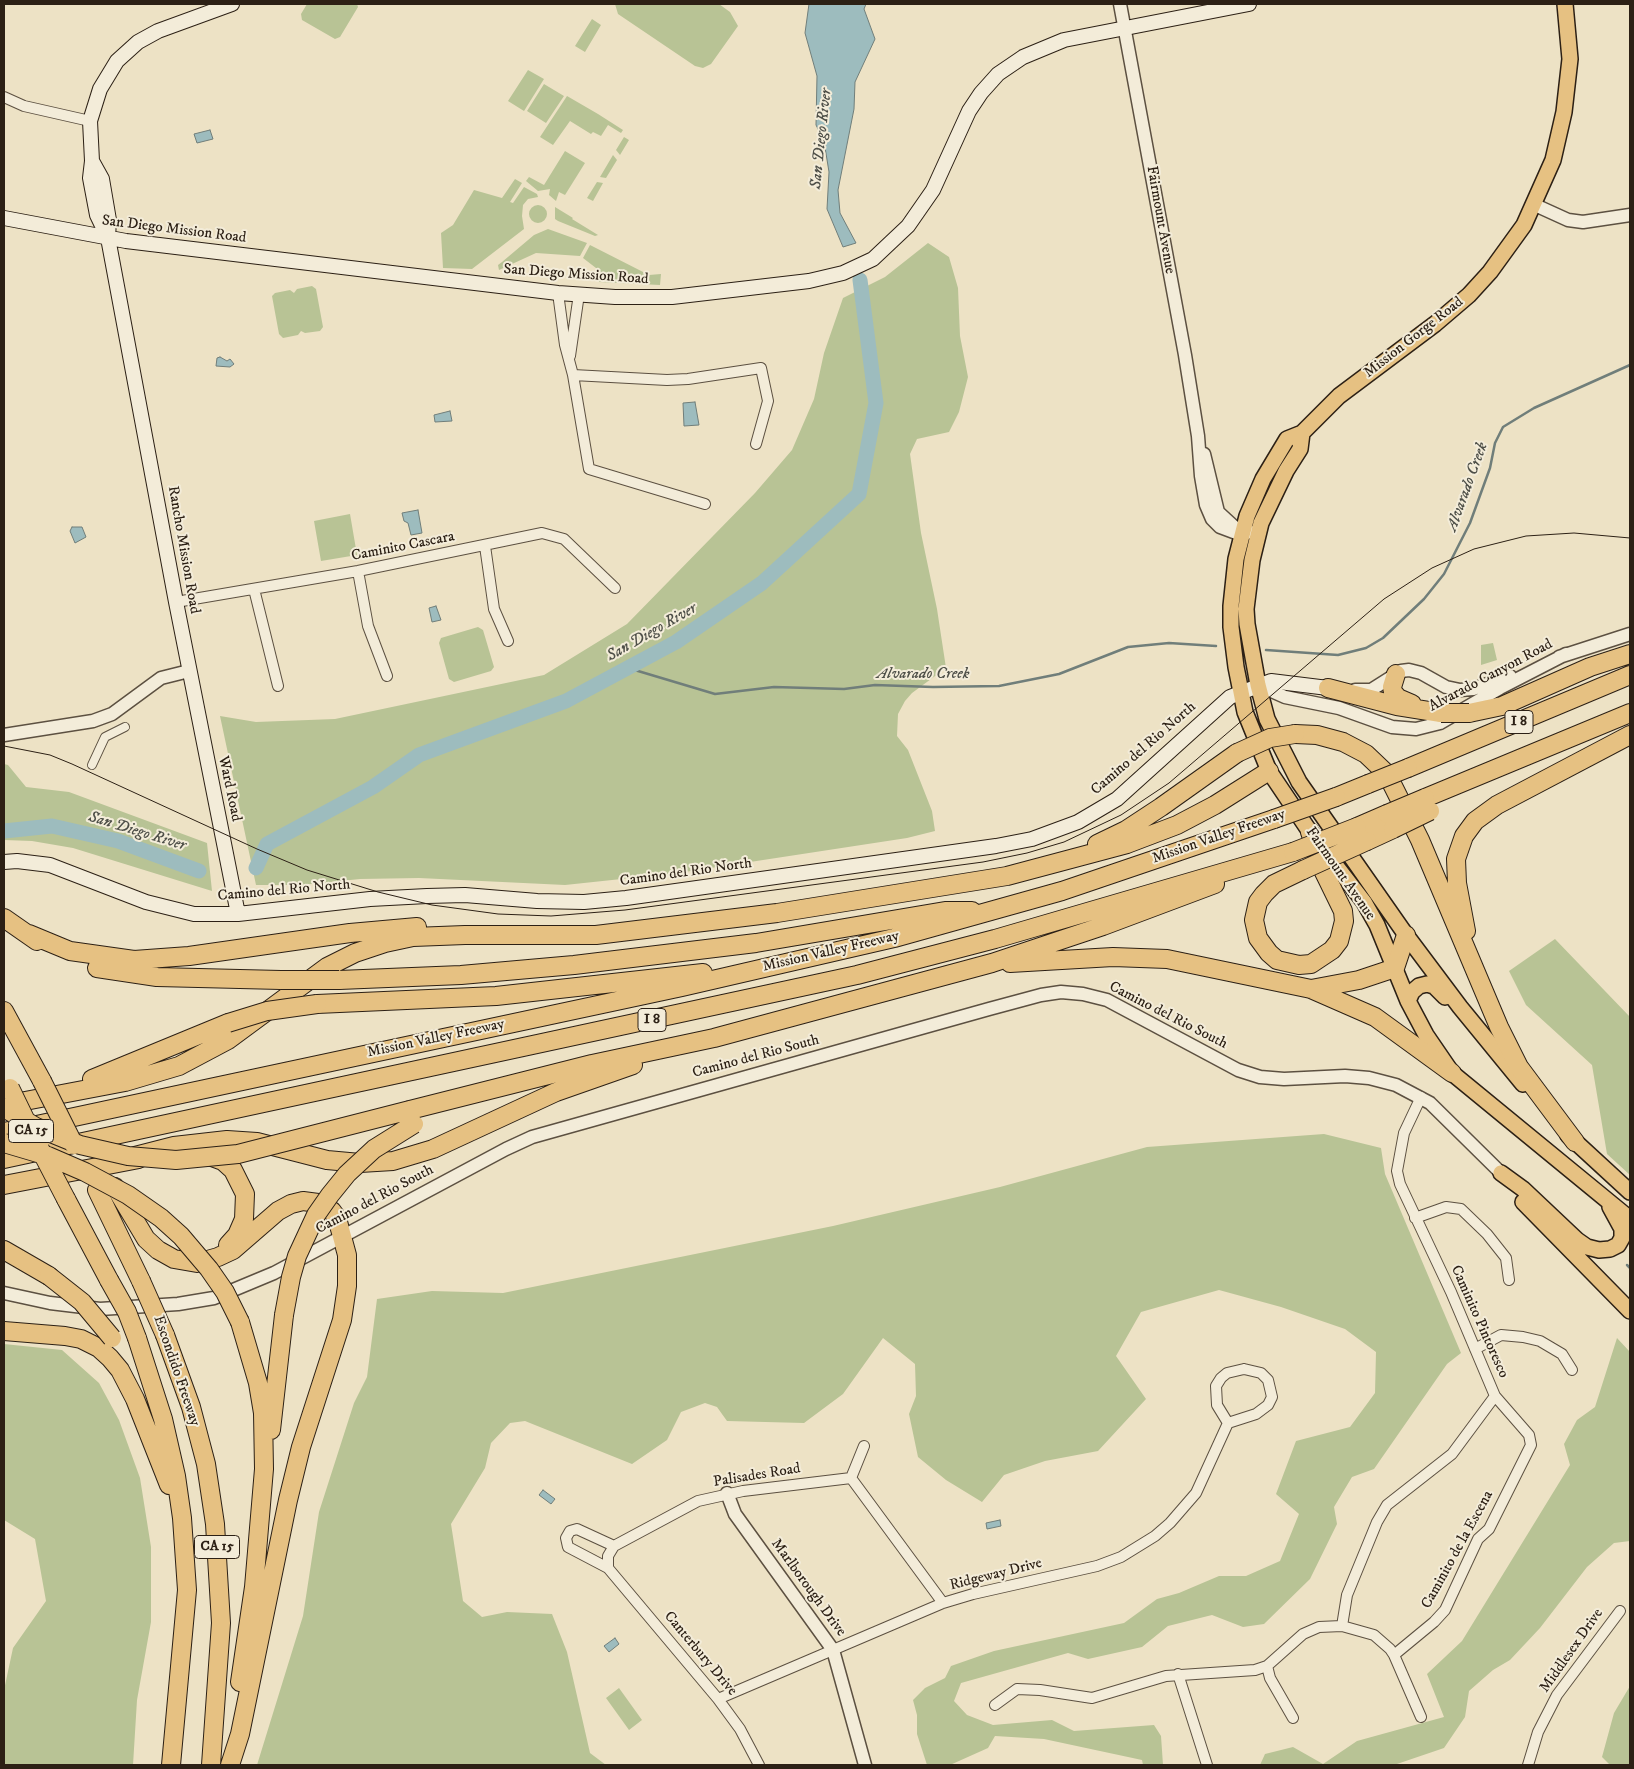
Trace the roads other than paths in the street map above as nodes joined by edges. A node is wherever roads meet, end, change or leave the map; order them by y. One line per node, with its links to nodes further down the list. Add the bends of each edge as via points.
1 (232, 4): 7 (main road, Rancho Mission Road, via 158,31 138,42 112,68 100,89)
2 (1120, 4): 5 (street, Fairmount Avenue)
3 (1248, 4): 5 (main road, San Diego Mission Road)
4 (1565, 4): 8 (main road, Mission Gorge Road, via 1570,59 1564,112 1553,160)
5 (1124, 28): 13 (main road, San Diego Mission Road, via 1046,45 998,74 969,111 933,190 908,226 873,259 843,273 809,281 672,297); 20 (street, Fairmount Avenue, via 1198,436 1211,475 1216,508)
6 (4, 98): 7 (street, via 24,106)
7 (90, 121): 11 (main road, Rancho Mission Road, via 90,178 97,215)
8 (1534, 205): 9 (street, via 1568,220 1583,222); 16 (main road, Mission Gorge Road, via 1524,225 1469,295 1339,396)
9 (1630, 215)
10 (4, 218): 11 (main road, San Diego Mission Road)
11 (108, 238): 12 (main road, San Diego Mission Road); 25 (main road, Rancho Mission Road)
12 (558, 293): 13 (main road, San Diego Mission Road); 14 (street)
13 (579, 294): 14 (street)
14 (570, 362): 15 (street)
15 (573, 375): 17 (street, via 688,379 761,368 768,401); 18 (street, via 589,469)
16 (1302, 433): 19 (main road, Mission Gorge Road, via 1300,449 1275,492); 20 (main road, Mission Gorge Road, via 1287,439 1274,460 1247,516)
17 (756, 444)
18 (705, 504)
19 (1259, 532): 20 (street); 34 (main road, Fairmount Avenue, via 1246,609)
20 (1242, 534): 38 (main road, Fairmount Avenue, via 1230,606)
21 (486, 546): 22 (street, Caminito Cascara); 23 (street, Caminito Cascara, via 542,533 555,535 564,539); 27 (street, via 494,610)
22 (358, 571): 24 (street, Caminito Cascara); 33 (street, via 368,626)
23 (615, 588)
24 (254, 589): 25 (street, Caminito Cascara); 35 (street)
25 (176, 602): 30 (main road, Rancho Mission Road)
26 (1630, 634): 28 (street, Alvarado Canyon Road)
27 (508, 641)
28 (1566, 654): 37 (street, Alvarado Canyon Road); 39 (street, Alvarado Canyon Road, via 1500,688)
29 (1630, 654): 39 (highway, via 1590,667 1502,706)
30 (189, 671): 43 (street, via 161,678 112,714 94,721); 53 (main road, Ward Road)
31 (1396, 674): 36 (street, via 1371,690); 37 (street, Alvarado Canyon Road, via 1415,670 1446,687); 40 (highway, via 1392,687 1398,698)
32 (1630, 675): 52 (highway, Mission Valley Freeway / I 8, bridge, via 1336,797)
33 (387, 676)
34 (1258, 685): 36 (main road, Camino del Rio North, via 1278,680); 38 (main road, Camino del Rio North); 39 (street, Alvarado Canyon Road, via 1285,697 1331,706 1405,729 1440,723); 57 (main road, Fairmount Avenue, via 1267,719 1299,782)
35 (278, 686)
36 (1328, 688): 40 (highway)
37 (1473, 689): 39 (street)
38 (1241, 691): 46 (main road, Fairmount Avenue, via 1252,733); 53 (main road, Camino del Rio North, via 1220,704 1117,799 1078,822 1023,840 584,902 427,896 354,900)
39 (1468, 711): 40 (highway, bridge)
40 (1436, 713)
41 (1630, 713): 47 (highway, Mission Valley Freeway / I 8, bridge, via 1508,763)
42 (125, 727): 45 (street, via 105,737)
43 (4, 735)
44 (1630, 735): 60 (highway, via 1497,805 1476,821 1464,836 1456,859 1456,871)
45 (92, 765)
46 (1269, 771): 48 (main road, Fairmount Avenue); 51 (highway, via 1215,806 1177,825 1127,844)
47 (1390, 822): 48 (highway, bridge, via 1367,841 1303,870 1274,884 1258,902 1254,920 1258,938 1277,960 1299,965 1311,964 1332,950 1339,941 1344,921 1343,911 1322,868); 49 (highway, Mission Valley Freeway / I 8, bridge, via 1356,827)
48 (1310, 832): 59 (main road, Fairmount Avenue, via 1364,902)
49 (1293, 852): 58 (highway, via 1166,904); 76 (highway, Mission Valley Freeway / I 8, via 995,939 856,975)
50 (4, 862): 53 (main road, Camino del Rio North, via 50,865 146,902 194,914)
51 (1056, 864): 55 (highway, via 1007,876 777,913); 60 (highway, bridge, via 1133,825 1237,753 1270,738 1295,734 1343,742 1366,754 1387,774 1420,840)
52 (995, 911): 56 (highway, bridge, via 945,911 756,942 574,965 461,975 339,980 157,977 100,969 58,954); 61 (highway, Mission Valley Freeway / I 8)
53 (238, 914)
54 (4, 918): 56 (highway)
55 (613, 932): 56 (highway, via 601,929 414,927 134,960 70,951); 70 (highway, via 596,935 414,937 385,943 326,967 228,1040 198,1057 140,1078)
56 (29, 934)
57 (1406, 935): 59 (highway); 64 (main road, Fairmount Avenue)
58 (992, 963): 62 (highway, via 1167,959); 66 (highway)
59 (1395, 968): 62 (highway, via 1358,980); 63 (main road, Fairmount Avenue)
60 (1474, 968): 74 (highway, via 1519,1067)
61 (743, 973): 70 (highway, bridge, via 695,973 481,997 317,1004 267,1011 228,1023 107,1074); 73 (highway, Mission Valley Freeway / I 8)
62 (1311, 989): 67 (highway, via 1375,1017)
63 (1408, 1001): 64 (main road, via 1412,992 1427,984); 67 (main road, Fairmount Avenue)
64 (1460, 1007): 74 (main road, Fairmount Avenue)
65 (4, 1011): 72 (highway, Escondido Freeway / CA 15, bridge)
66 (714, 1038): 71 (highway, via 592,1064); 77 (highway, via 563,1089 433,1149 393,1161 327,1160 257,1142 227,1140 155,1150)
67 (1452, 1073): 81 (main road, Fairmount Avenue)
68 (5, 1096): 70 (highway); 71 (highway, bridge, via 36,1127 87,1147 128,1156 176,1160 238,1154); 101 (highway, Escondido Freeway / CA 15, bridge, via 53,1175 127,1312 163,1419)
69 (1421, 1097): 78 (street, Camino del Rio South); 82 (street, Caminito Pintoresco, via 1404,1133 1397,1171); 84 (street, Camino del Rio South, via 1396,1085 1369,1078 1260,1077 1238,1070 1107,1000 1061,992 541,1134 506,1149)
70 (30, 1099)
71 (412, 1117): 98 (highway, bridge, via 347,1174 316,1215 297,1256 284,1315)
72 (62, 1122): 86 (highway, bridge, via 115,1187 140,1229 158,1250 182,1262); 89 (highway, Escondido Freeway / CA 15, bridge)
73 (4, 1132)
74 (1575, 1142): 80 (main road, Fairmount Avenue)
75 (4, 1144): 86 (highway, bridge, via 60,1161 120,1190)
76 (4, 1159)
77 (117, 1162): 79 (highway); 86 (highway, via 192,1153 207,1155 233,1170 243,1188 246,1211 237,1236)
78 (1501, 1173): 81 (main road, via 1523,1188 1577,1240 1599,1250 1618,1245 1622,1238 1620,1222); 90 (main road, via 1516,1195)
79 (4, 1185)
80 (1630, 1192)
81 (1601, 1196): 83 (main road, Fairmount Avenue)
82 (1416, 1218): 87 (street, via 1446,1207 1461,1209 1506,1258); 92 (street, Caminito Pintoresco)
83 (1630, 1219)
84 (343, 1236): 86 (highway, via 337,1218 328,1208 313,1202 297,1202 278,1211 233,1250); 89 (street, Camino del Rio South, via 234,1291 214,1298); 117 (highway, via 347,1286 342,1320 297,1464 240,1734)
85 (4, 1250): 97 (highway, bridge, via 48,1276 82,1302 112,1338 143,1396)
86 (210, 1259): 98 (highway, bridge, via 240,1322 258,1383 264,1431)
87 (1509, 1280)
88 (4, 1293): 89 (street, Camino del Rio South, via 100,1309)
89 (153, 1305): 116 (highway, Escondido Freeway / CA 15, bridge, via 191,1407 206,1464 215,1524 221,1623)
90 (1630, 1311)
91 (4, 1331): 97 (highway, via 65,1336 99,1348 120,1370 135,1398)
92 (1474, 1349): 93 (street, via 1501,1335 1523,1337 1540,1341 1562,1354); 94 (street, Caminito Pintoresco)
93 (1572, 1370)
94 (1495, 1396): 106 (street, Caminito Pintoresco, via 1452,1454 1387,1505 1348,1595); 108 (street, Caminito de la Escena, via 1528,1435 1529,1452 1489,1529 1478,1539 1445,1610)
95 (1228, 1423): 95 (street, via 1256,1414 1268,1405 1272,1398 1271,1388 1261,1374 1244,1369 1220,1378 1215,1396); 104 (street, Ridgeway Drive, via 1196,1493 1155,1536 1121,1557 1097,1566)
96 (864, 1446): 99 (street)
97 (159, 1460): 101 (highway)
98 (264, 1469): 117 (highway, via 254,1587)
99 (851, 1478): 100 (street, Palisades Road); 104 (street)
100 (727, 1493): 102 (street, Palisades Road, via 698,1501); 107 (street, Marlborough Drive, via 735,1514)
101 (182, 1518): 115 (highway, Escondido Freeway / CA 15, via 187,1590)
102 (614, 1546): 103 (street, via 608,1556); 103 (street, via 577,1528 566,1538 568,1547)
103 (608, 1568): 111 (street, Canterbury Drive)
104 (943, 1603): 107 (street, Ridgeway Drive)
105 (1620, 1611): 121 (street, Middlesex Drive, via 1558,1695 1538,1732)
106 (1342, 1626): 108 (street, via 1374,1635); 109 (street, via 1319,1627 1303,1634)
107 (833, 1650): 111 (street, Ridgeway Drive); 119 (street, Marlborough Drive)
108 (1394, 1655): 113 (street)
109 (1267, 1666): 110 (street, via 1255,1670); 114 (street, via 1270,1678)
110 (1178, 1674): 112 (street, via 1092,1698 1017,1689); 120 (street)
111 (718, 1699): 118 (street, Canterbury Drive, via 740,1729)
112 (995, 1705)
113 (1421, 1717)
114 (1293, 1718)
115 (171, 1765)
116 (211, 1765)
117 (230, 1765)
118 (759, 1765)
119 (865, 1765)
120 (1207, 1765)
121 (1528, 1765)

